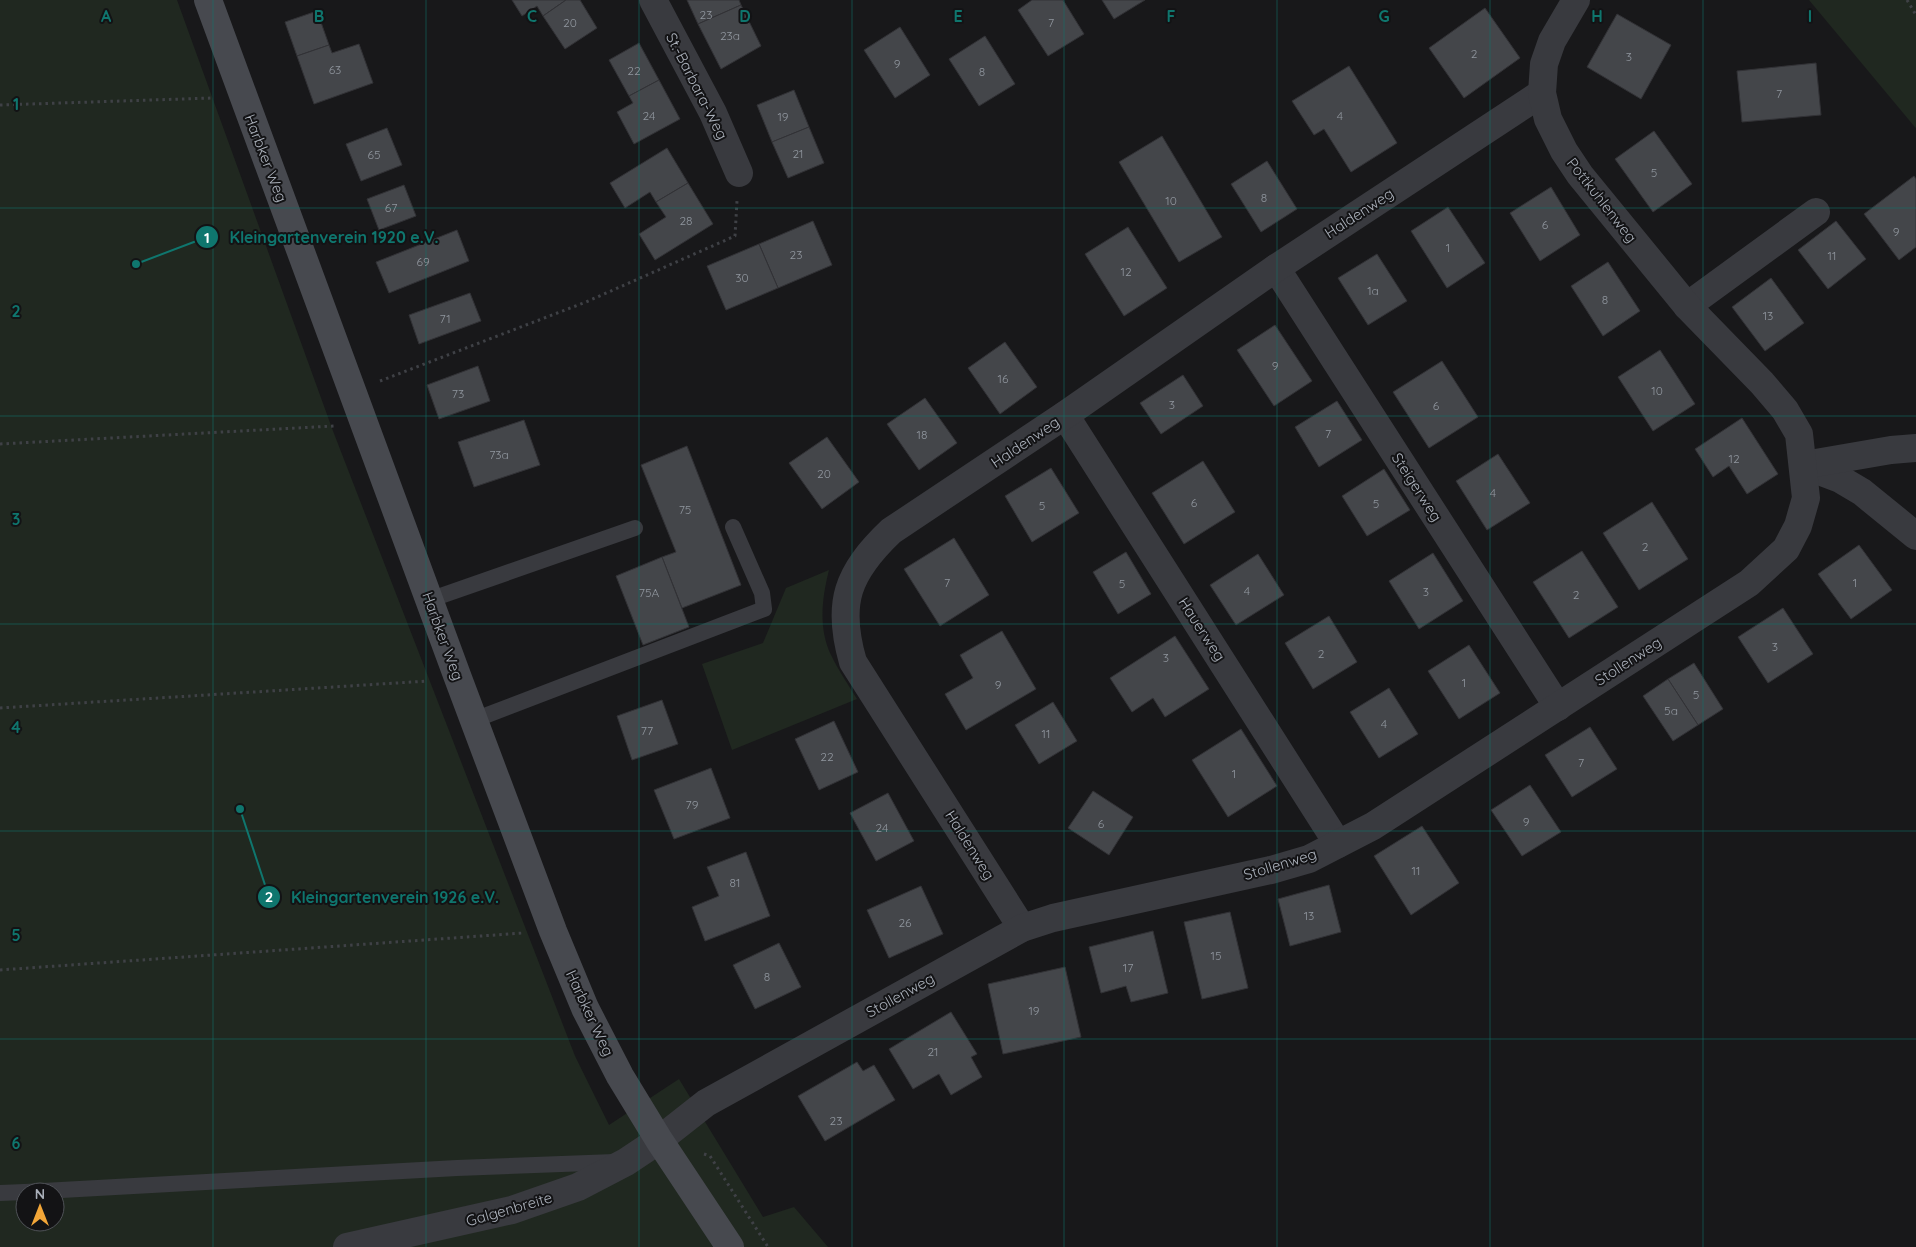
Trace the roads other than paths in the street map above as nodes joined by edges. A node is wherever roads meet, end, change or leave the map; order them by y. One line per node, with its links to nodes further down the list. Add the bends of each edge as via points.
1 (208, 0): 15 (main road, Harbker Weg)
2 (653, 0): 5 (street, St.-Barbara-Weg, via 712,113)
3 (1576, 0): 4 (street, Pottkuhlenweg, via 1552,42 1544,64)
4 (1542, 93): 7 (street, Haldenweg); 8 (street, Pottkuhlenweg, via 1548,119 1580,175)
5 (739, 173)
6 (1816, 212): 8 (street)
7 (1276, 268): 9 (street, Haldenweg); 16 (street, Steigerweg)
8 (1687, 306): 11 (street, Pottkuhlenweg, via 1786,410 1799,434)
9 (1065, 415): 18 (street, Hauerweg); 19 (street, Haldenweg, via 891,531 872,549 858,571 848,592 844,613 846,638 854,662)
10 (1916, 448): 11 (street)
11 (1803, 465): 14 (street, via 1840,479 1862,492); 16 (street, Stollenweg, via 1806,498 1798,526 1786,549 1749,583)
12 (733, 527): 17 (lane, via 762,593 764,609)
13 (635, 528): 15 (lane)
14 (1916, 536)
15 (429, 600): 17 (main road, Harbker Weg)
16 (1558, 707): 18 (street, Stollenweg, via 1373,826)
17 (474, 720): 20 (main road, Harbker Weg, via 585,1008 620,1076)
18 (1338, 844): 19 (street, Stollenweg, via 1309,859 1270,870 1053,918)
19 (1022, 928): 20 (street, Stollenweg, via 706,1103)
20 (659, 1140): 21 (street, Galgenbreite); 26 (main road, Harbker Weg)
21 (626, 1162): 22 (lane); 25 (street, Galgenbreite, via 578,1187 512,1210)
22 (65, 1190)
23 (15, 1192): 24 (lane)
24 (0, 1193)
25 (347, 1247)
26 (730, 1247)

